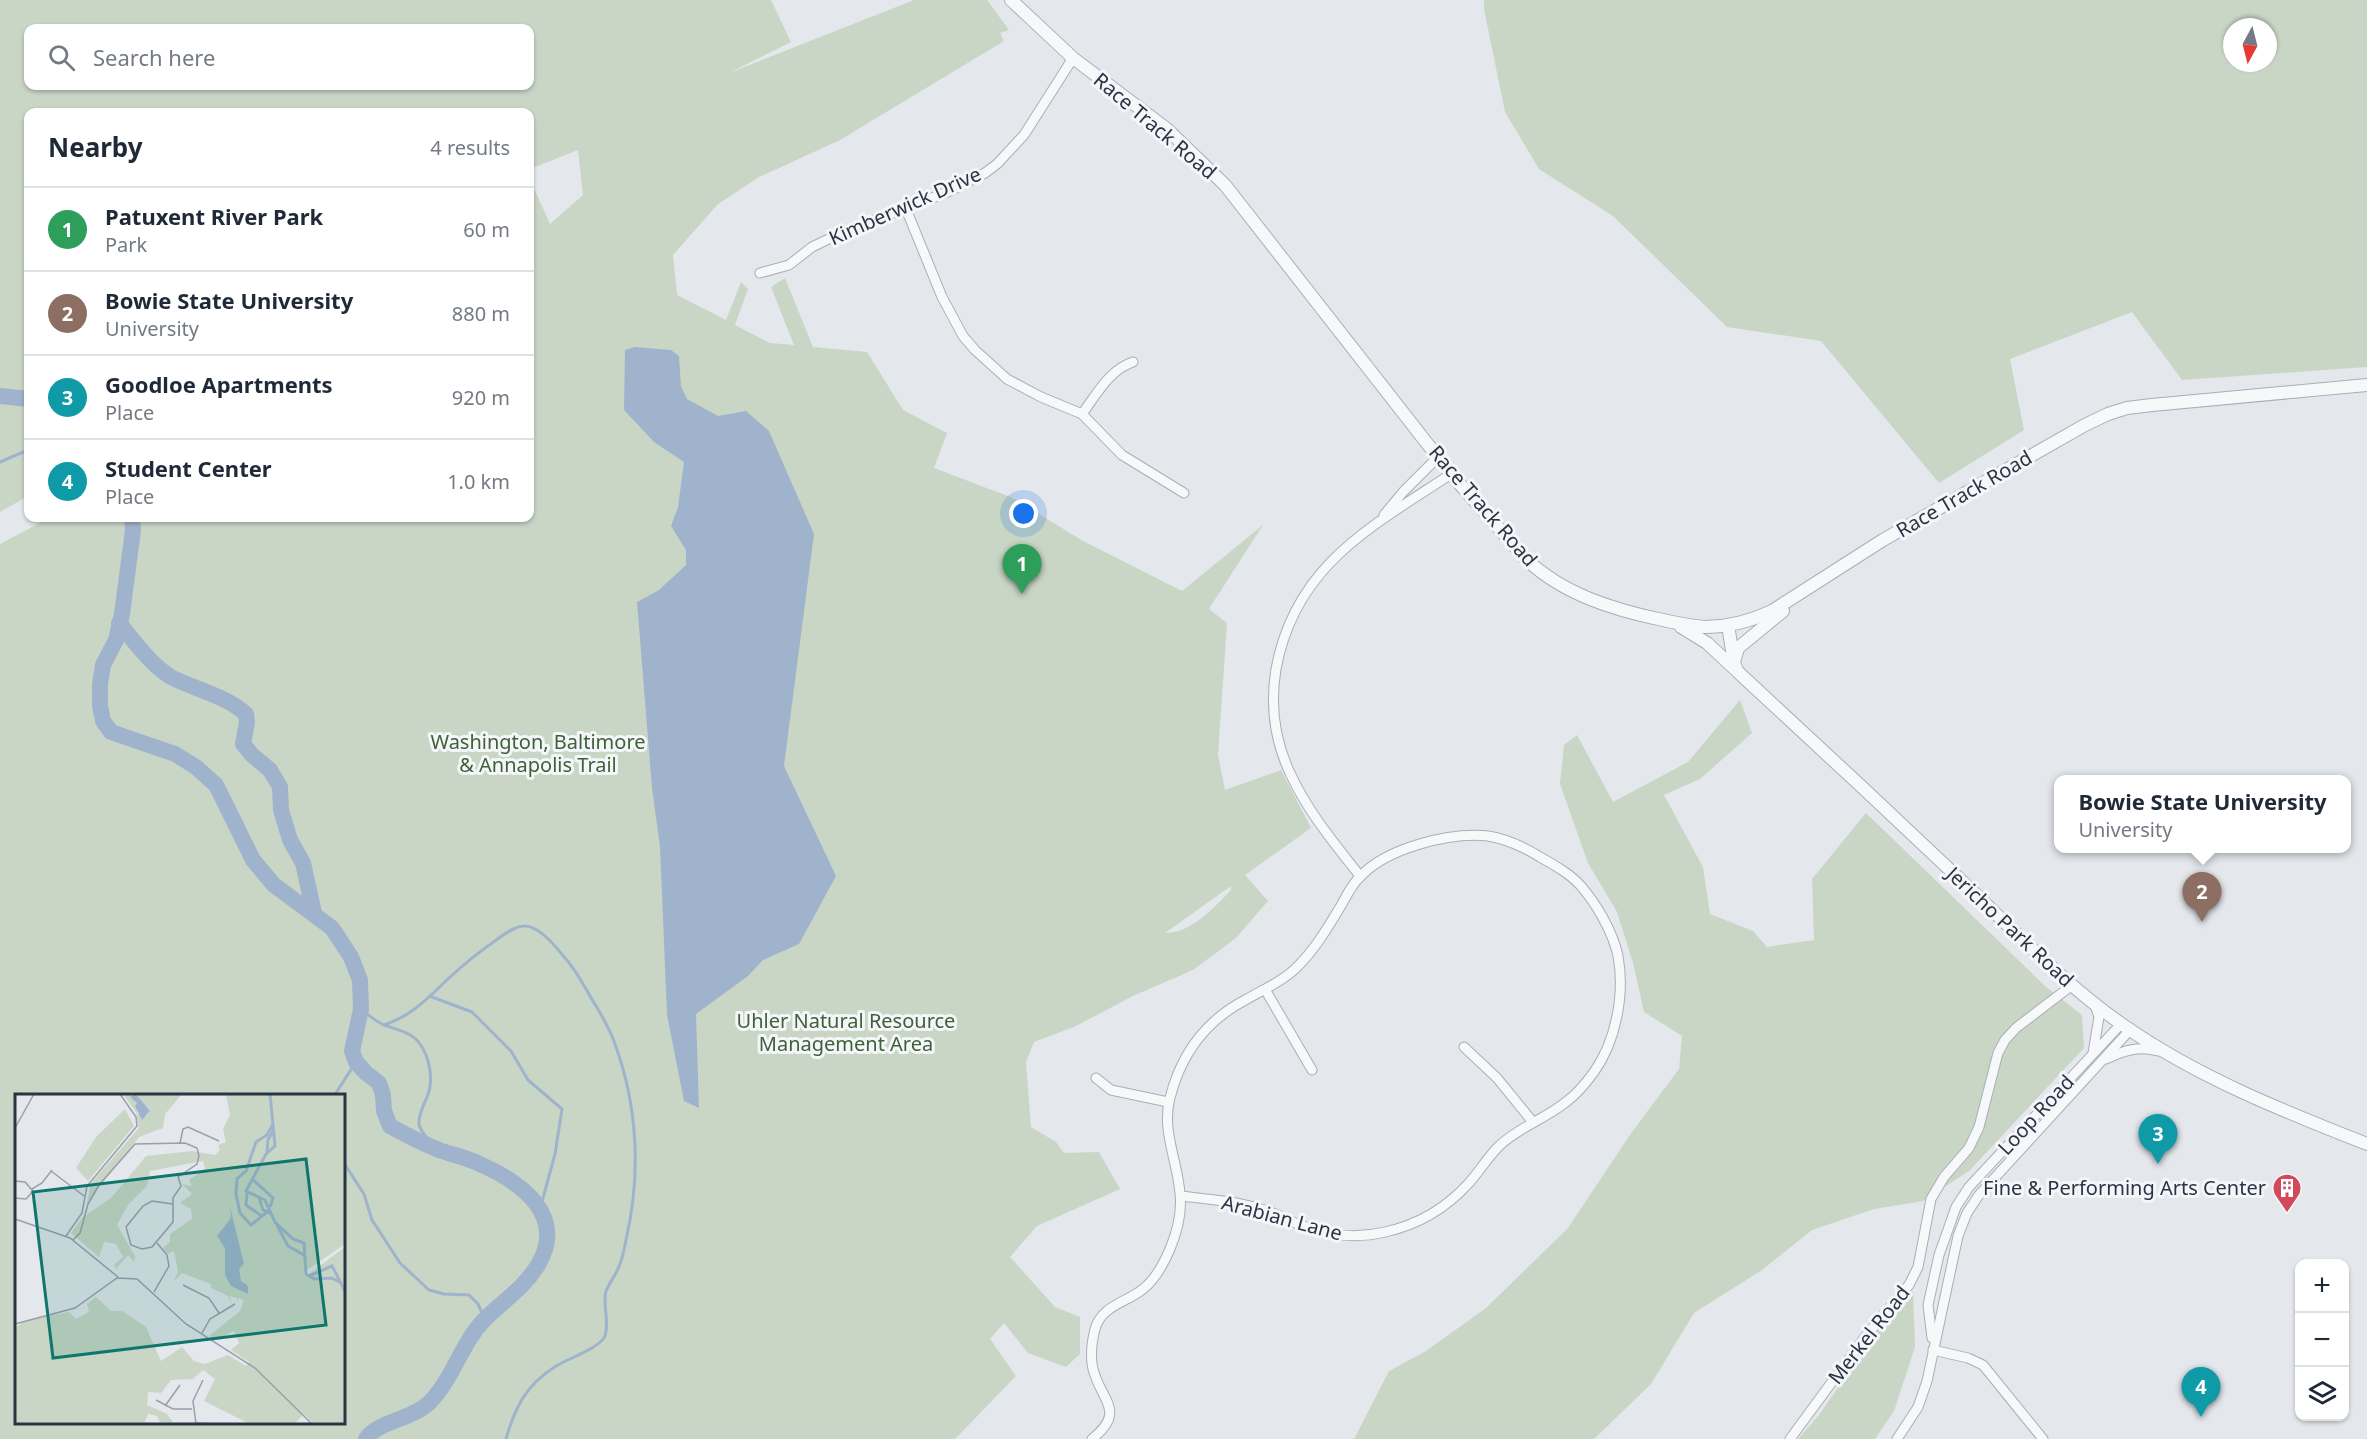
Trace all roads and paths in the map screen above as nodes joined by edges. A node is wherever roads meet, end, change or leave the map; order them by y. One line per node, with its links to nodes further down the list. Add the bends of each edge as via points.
1 (1011, 0): 2 (street, Race Track Road)
2 (1073, 58): 3 (street, Kimberwick Drive, via 1035,120 997,164 970,182); 8 (street, Race Track Road, via 1167,129 1225,185)
3 (906, 209): 4 (street, Kimberwick Drive, via 869,221 812,248 789,265); 7 (street, via 942,297 975,350 1007,379)
4 (760, 273)
5 (1133, 362): 7 (street, via 1122,365 1107,380)
6 (2367, 385): 12 (street, Race Track Road, via 2152,405 2108,414 1883,540)
7 (1082, 414): 10 (street, via 1122,455)
8 (1438, 456): 9 (street, Race Track Road); 11 (street)
9 (1451, 474): 11 (street); 13 (street, Race Track Road, via 1538,571 1620,611)
10 (1184, 493)
11 (1378, 522): 16 (street, via 1328,563 1305,591 1286,632 1274,685 1274,721 1291,776 1314,815)
12 (1794, 597): 14 (street, Race Track Road, via 1756,619); 15 (street, via 1789,607 1738,648)
13 (1666, 621): 14 (street, Race Track Road, via 1704,627); 15 (street, Jericho Park Road, via 1707,643)
14 (1728, 625): 15 (street)
15 (1736, 668): 17 (street, Jericho Park Road)
16 (1360, 876): 18 (street, Arabian Lane, via 1311,951); 27 (street, Arabian Lane, via 1406,849 1447,838 1484,836 1524,847 1581,886 1597,909 1617,954 1616,1019 1605,1054 1583,1085 1569,1101)
17 (2072, 986): 19 (street, Jericho Park Road); 32 (street, Merkel Road, via 2005,1040 1979,1127 1969,1148 1944,1177 1931,1200 1918,1267 1909,1286 1865,1337)
18 (1266, 991): 24 (street); 26 (street, Arabian Lane, via 1221,1014 1198,1037 1187,1052)
19 (2095, 1005): 20 (street, Jericho Park Road); 23 (street)
20 (2125, 1027): 22 (street, Jericho Park Road); 23 (street, Loop Road)
21 (1464, 1047): 27 (street, via 1497,1078)
22 (2171, 1054): 23 (street, via 2143,1047); 28 (street, Jericho Park Road, via 2233,1087)
23 (2097, 1058): 30 (street, Loop Road, via 1967,1213 1952,1258)
24 (1312, 1070)
25 (1096, 1078): 26 (street, via 1111,1090)
26 (1168, 1102): 29 (street, Arabian Lane, via 1169,1140)
27 (1532, 1121): 29 (street, Arabian Lane, via 1502,1143 1439,1209 1383,1233 1329,1234 1255,1207)
28 (2367, 1144)
29 (1180, 1196): 31 (street, via 1172,1244 1153,1280 1109,1309 1097,1322 1092,1342 1093,1367 1111,1416)
30 (1933, 1350): 33 (street, Loop Road, via 1918,1407); 34 (street, via 1983,1365)
31 (1092, 1439)
32 (1790, 1439)
33 (1897, 1439)
34 (2043, 1439)

